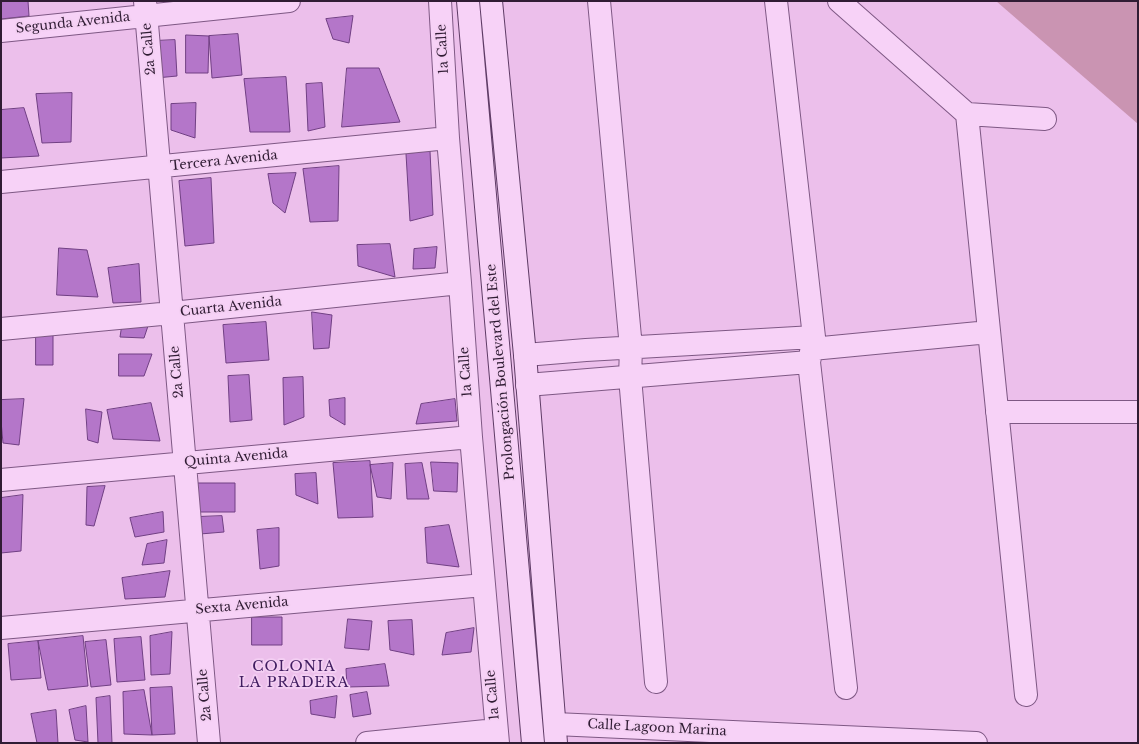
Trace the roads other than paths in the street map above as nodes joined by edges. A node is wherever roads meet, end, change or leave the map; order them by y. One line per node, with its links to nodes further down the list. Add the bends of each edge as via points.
1 (289, 1): 8 (street, Segunda Avenida)
2 (440, 1): 12 (street, 1a Calle)
3 (468, 1): 39 (street, Prolongación Boulevard del Este)
4 (491, 1): 21 (street)
5 (599, 1): 19 (street)
6 (776, 1): 20 (street)
7 (839, 1): 10 (street)
8 (145, 8): 9 (street, Segunda Avenida); 13 (street, 2a Calle)
9 (1, 31)
10 (967, 114): 11 (street); 18 (street)
11 (1045, 119)
12 (448, 138): 13 (street, Tercera Avenida); 15 (street, 1a Calle)
13 (159, 167): 14 (street, Tercera Avenida); 16 (street, 2a Calle)
14 (1, 182)
15 (460, 283): 16 (street, Cuarta Avenida); 26 (street, 1a Calle)
16 (172, 313): 17 (street, Cuarta Avenida); 27 (street, 2a Calle)
17 (1, 329)
18 (989, 332): 20 (street); 24 (street)
19 (631, 348): 20 (street); 21 (street); 22 (street)
20 (812, 349): 22 (street); 33 (street)
21 (525, 355): 23 (street)
22 (630, 377): 23 (street); 32 (street)
23 (528, 385): 35 (street)
24 (997, 412): 25 (street); 34 (street)
25 (1138, 412)
26 (471, 437): 27 (street, Quinta Avenida); 29 (street, 1a Calle)
27 (185, 463): 28 (street, Quinta Avenida); 30 (street, 2a Calle)
28 (1, 480)
29 (484, 585): 30 (street, Sexta Avenida); 36 (street, 1a Calle)
30 (197, 610): 31 (street, Sexta Avenida); 37 (street, 2a Calle)
31 (1, 628)
32 (656, 682)
33 (846, 688)
34 (1026, 695)
35 (555, 733): 40 (street, Calle Lagoon Marina)
36 (497, 736): 38 (street)
37 (209, 743)
38 (367, 743)
39 (533, 743)
40 (976, 743)

